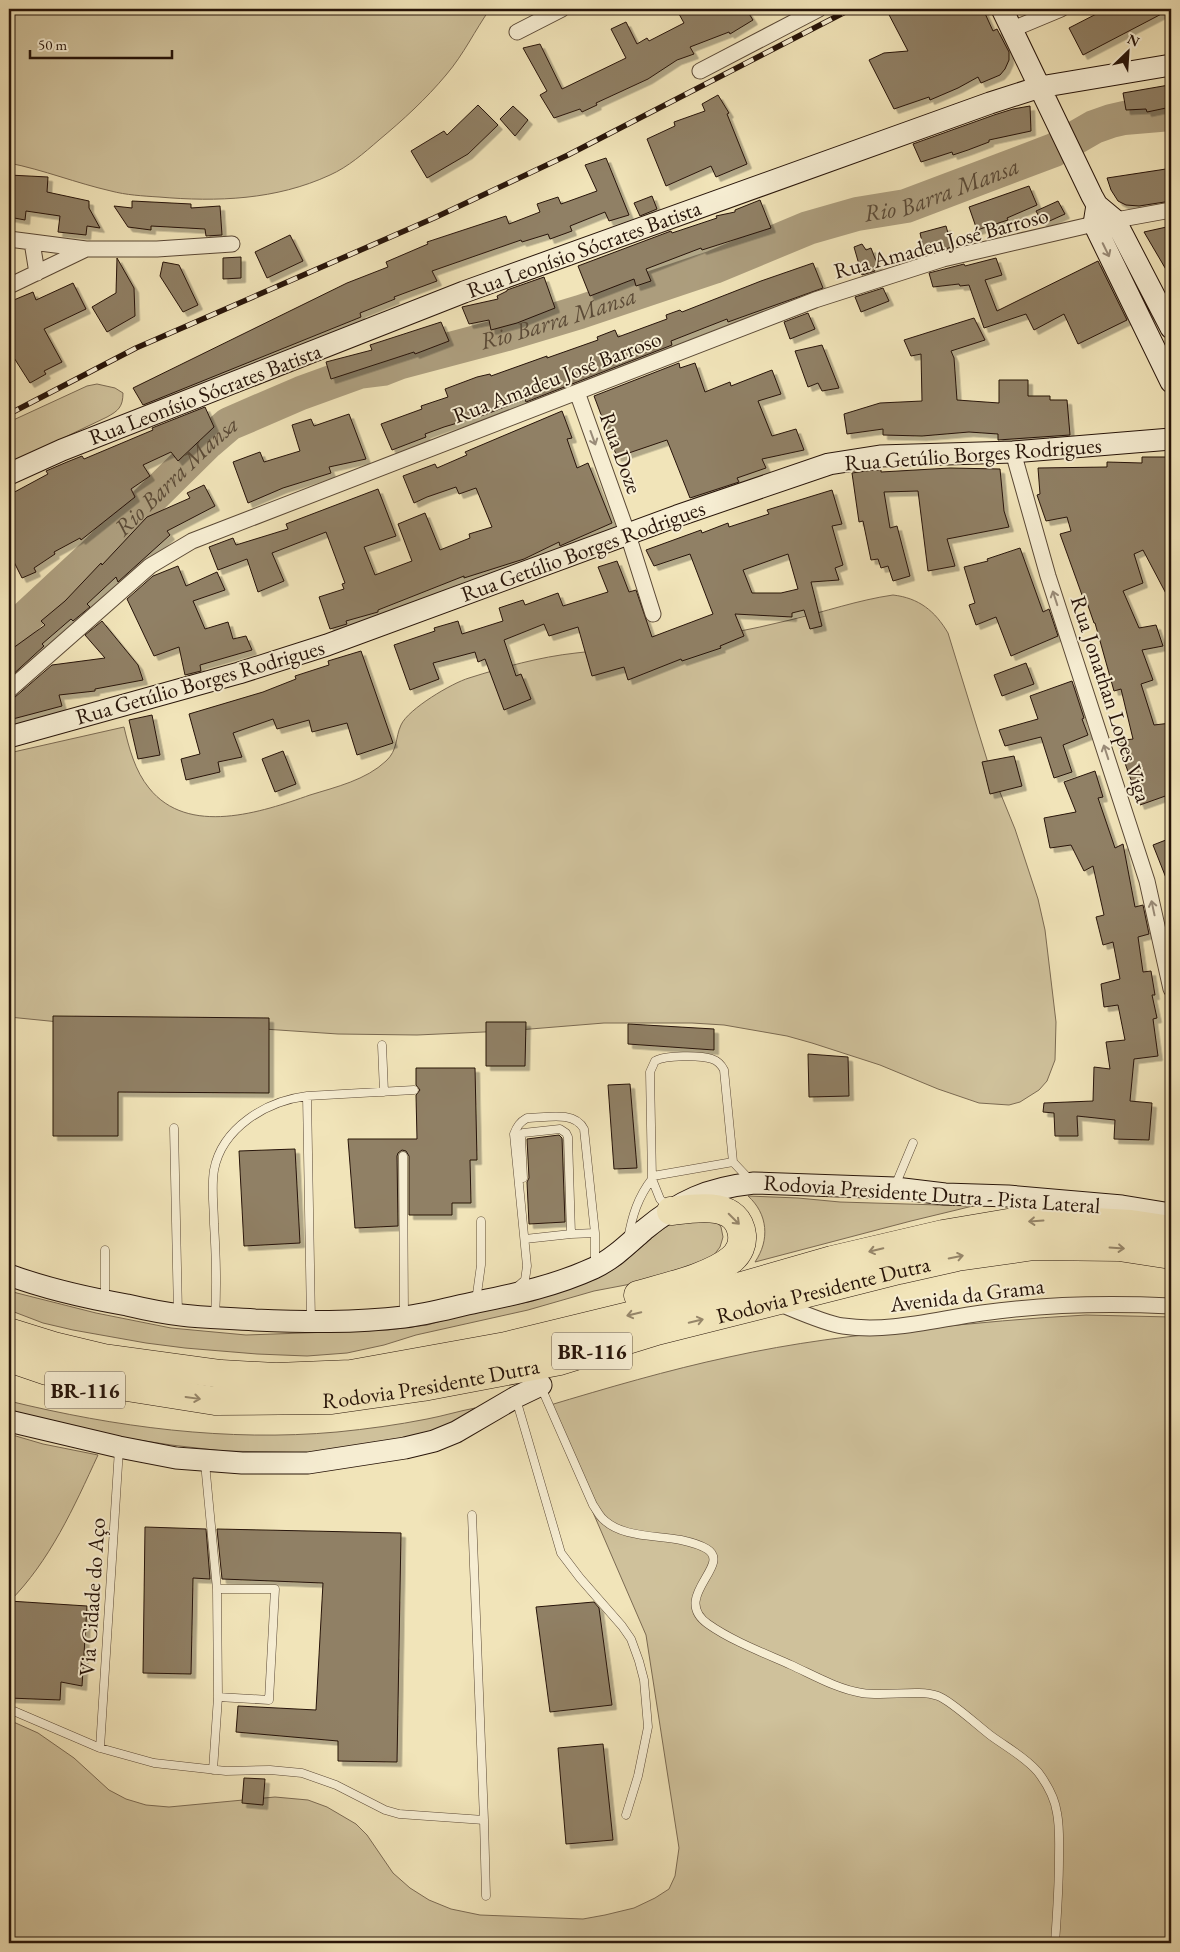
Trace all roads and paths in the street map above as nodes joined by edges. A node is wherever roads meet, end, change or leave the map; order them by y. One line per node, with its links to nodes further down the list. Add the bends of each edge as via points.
1 (562, 9): 6 (street)
2 (819, 9): 8 (street)
3 (1002, 9): 5 (street)
4 (1061, 9): 5 (street)
5 (1013, 29): 9 (street)
6 (517, 32)
7 (1171, 65): 9 (street, Rua Leonísio Sócrates Batista)
8 (700, 70)
9 (1040, 87): 10 (street); 24 (street, Rua Leonísio Sócrates Batista, via 464,292 62,450)
10 (1094, 208): 12 (street); 20 (street, one-way to 20); 21 (street, Rua Amadeu José Barroso, via 815,300)
11 (1171, 210): 12 (street)
12 (1115, 220): 19 (street)
13 (9, 239): 14 (street)
14 (32, 242): 16 (street); 17 (street)
15 (232, 244): 16 (street)
16 (86, 249): 17 (street)
17 (37, 273): 18 (street)
18 (9, 286)
19 (1171, 328)
20 (1171, 382)
21 (577, 392): 25 (street, Rua Doze, one-way to 25); 27 (street, Rua Amadeu José Barroso, via 192,541 150,566)
22 (1171, 439): 23 (street, Rua Getúlio Borges Rodrigues)
23 (1013, 452): 25 (street, Rua Getúlio Borges Rodrigues, via 880,456 829,464); 29 (street, Rua Jonathan Lopes Viga, one-way to 23, via 1147,881 1048,576)
24 (9, 474)
25 (628, 535): 26 (street, Rua Doze); 28 (street, Rua Getúlio Borges Rodrigues, via 327,645)
26 (652, 614)
27 (9, 690)
28 (9, 737)
29 (1171, 989)
30 (382, 1045): 32 (lane)
31 (414, 1090): 32 (lane)
32 (384, 1092): 33 (lane)
33 (307, 1096): 61 (lane, via 280,1102 258,1113 232,1134 219,1155 213,1185); 63 (lane)
34 (174, 1128): 59 (lane)
35 (913, 1143): 40 (lane)
36 (403, 1156): 60 (lane)
37 (733, 1162): 38 (lane); 38 (lane, via 722,1065 703,1057 663,1058 655,1061 650,1072); 39 (lane)
38 (653, 1177): 42 (lane, via 660,1198); 49 (lane, via 636,1205)
39 (754, 1183): 40 (street, Rodovia Presidente Dutra - Pista Lateral); 42 (street, Rodovia Presidente Dutra - Pista Lateral, via 712,1190)
40 (894, 1188): 43 (street, Rodovia Presidente Dutra - Pista Lateral, via 1122,1206)
41 (520, 1197): 46 (lane, via 514,1134 517,1126 527,1118 570,1117 584,1129); 47 (lane, via 523,1133 560,1129 568,1137); 48 (lane)
42 (671, 1211): 49 (street, Rodovia Presidente Dutra - Pista Lateral); 62 (highway, BR-116, one-way to 62, via 709,1208 725,1211 737,1219 741,1228 742,1241 737,1254 720,1268 683,1282 465,1341 340,1361 256,1363 88,1339)
43 (1171, 1214)
44 (481, 1221): 57 (lane, via 481,1265)
45 (1171, 1230): 65 (highway, Rodovia Presidente Dutra / BR-116, one-way to 65, via 1131,1224 1056,1220 1008,1223 943,1234 506,1346 351,1374 276,1377 220,1374 104,1358)
46 (595, 1233): 47 (lane); 52 (lane)
47 (571, 1234): 48 (lane)
48 (526, 1239): 54 (lane, via 525,1280)
49 (627, 1244): 52 (street, Rodovia Presidente Dutra - Pista Lateral)
50 (105, 1250): 56 (lane)
51 (1171, 1255): 55 (highway, Rodovia Presidente Dutra / BR-116, one-way to 51, via 958,1257 1034,1246 1119,1247)
52 (595, 1267): 54 (street, Rodovia Presidente Dutra - Pista Lateral, via 556,1283)
53 (9, 1275): 56 (street, Rodovia Presidente Dutra - Pista Lateral)
54 (500, 1298): 57 (street, Rodovia Presidente Dutra - Pista Lateral)
55 (773, 1301): 58 (street, Avenida da Grama, via 841,1326 861,1327 886,1327 1025,1308 1099,1304); 64 (highway, Rodovia Presidente Dutra / BR-116, one-way to 55)
56 (105, 1302): 59 (street, Rodovia Presidente Dutra - Pista Lateral)
57 (476, 1303): 60 (street, Rodovia Presidente Dutra - Pista Lateral)
58 (1171, 1306)
59 (178, 1315): 61 (street, Rodovia Presidente Dutra - Pista Lateral)
60 (404, 1317): 63 (street, Rodovia Presidente Dutra - Pista Lateral)
61 (215, 1318): 63 (street, Rodovia Presidente Dutra - Pista Lateral)
62 (9, 1319)
63 (311, 1322)
64 (657, 1331): 68 (highway, via 626,1355 552,1378); 69 (highway, Rodovia Presidente Dutra / BR-116, one-way to 64, via 215,1401 332,1400 423,1387 560,1361)
65 (9, 1332)
66 (9, 1358): 69 (highway, Rodovia Presidente Dutra / BR-116, via 89,1381)
67 (9, 1372): 69 (highway, BR-116, via 66,1388)
68 (541, 1386): 70 (street); 83 (lane, via 593,1505 602,1518 630,1533 696,1544 713,1555 712,1568 694,1603 707,1624 828,1682 860,1692 939,1696 1022,1756 1038,1772 1053,1799 1060,1834)
69 (163, 1394)
70 (516, 1397): 73 (street, via 456,1432 405,1448 308,1463); 80 (lane, via 561,1553 622,1626 639,1661 648,1727 642,1762)
71 (9, 1422): 72 (street)
72 (119, 1447): 73 (street); 78 (lane, Via Cidade do Aço)
73 (205, 1460): 75 (lane)
74 (472, 1515): 81 (lane)
75 (217, 1589): 76 (lane); 76 (lane, via 275,1589 269,1700)
76 (218, 1697): 79 (lane)
77 (9, 1709): 78 (lane)
78 (100, 1748): 79 (lane, via 154,1763)
79 (213, 1770): 81 (lane, via 270,1770 302,1774 336,1785 399,1814)
80 (626, 1815)
81 (484, 1820): 82 (lane)
82 (486, 1896)
83 (1055, 1943)

